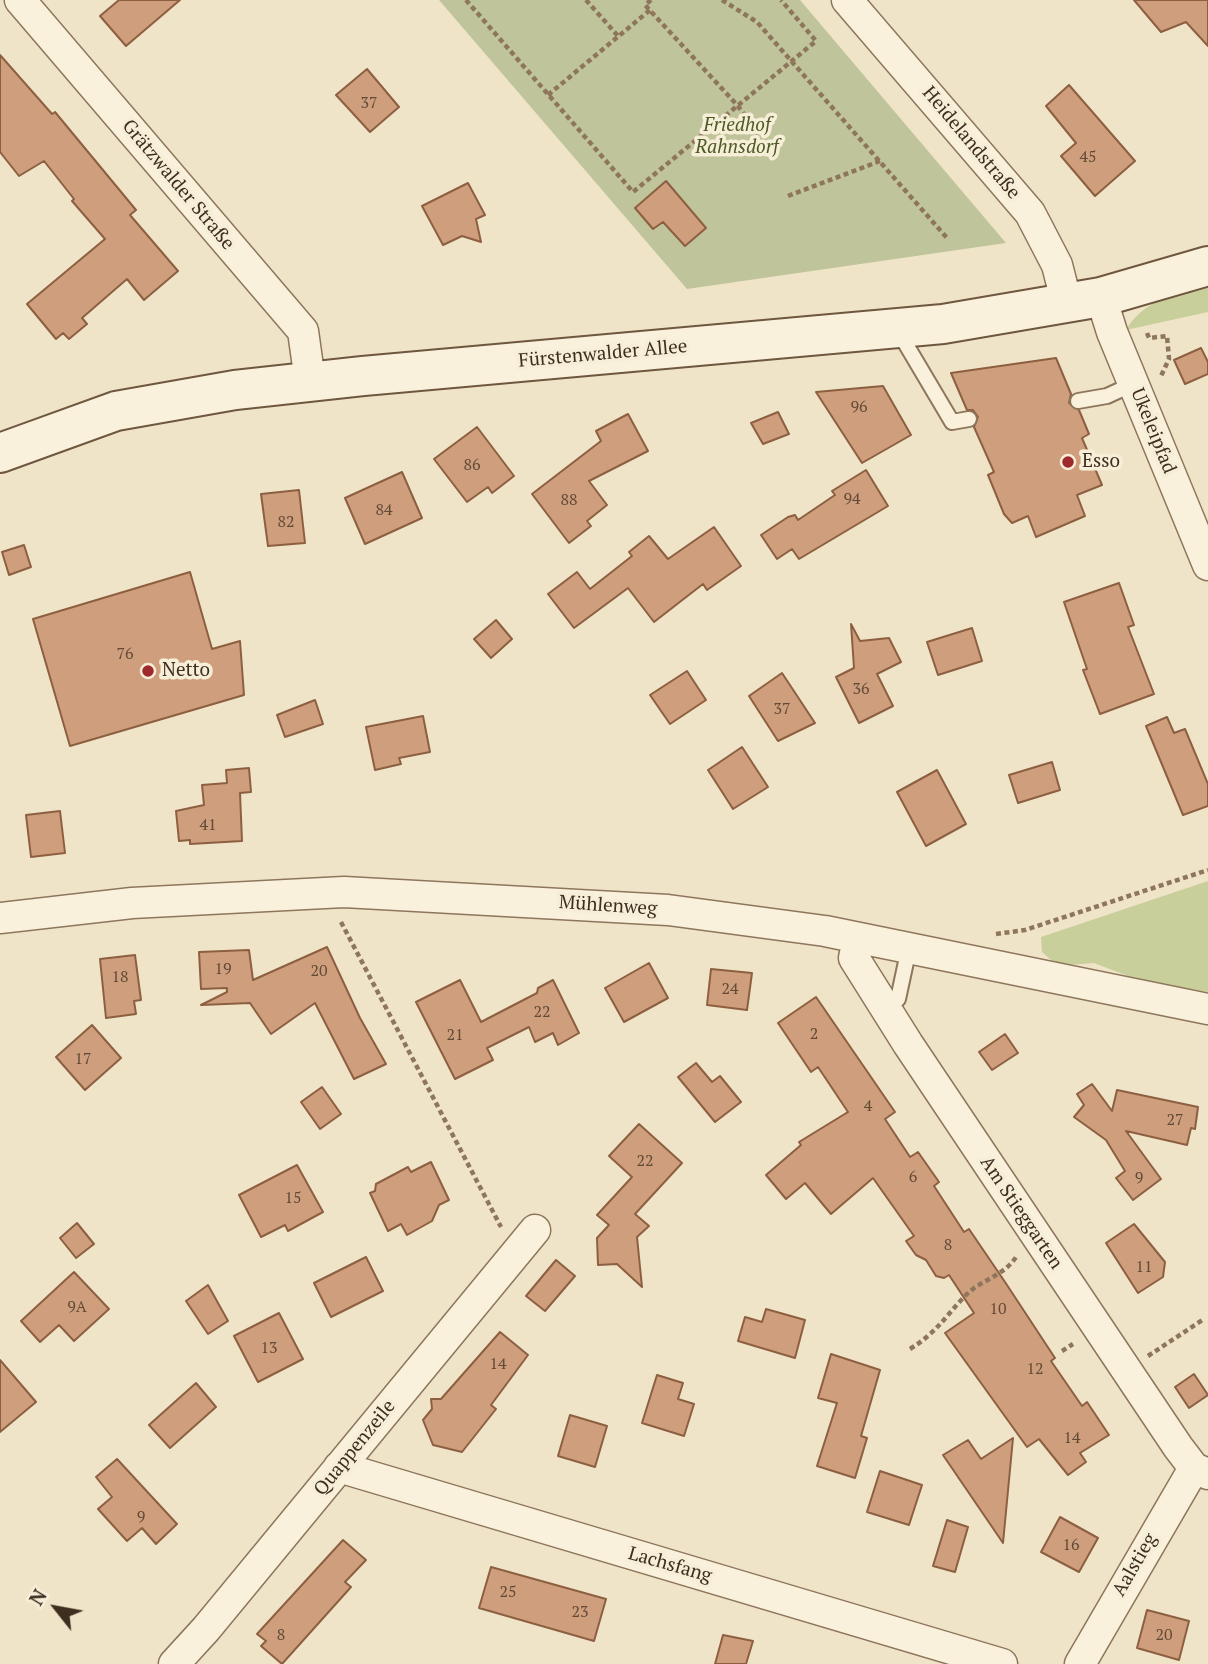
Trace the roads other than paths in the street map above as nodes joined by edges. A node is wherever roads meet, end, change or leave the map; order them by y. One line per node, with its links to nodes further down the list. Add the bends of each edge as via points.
1 (20, 0): 6 (street, Grätzwalder Straße, via 303,331)
2 (847, 0): 4 (street, Heidelandstraße, via 1030,213 1057,265)
3 (1208, 266): 4 (main road, Fürstenwalder Allee)
4 (1084, 300): 5 (main road, Fürstenwalder Allee); 7 (street, Ukeleipfad, via 1108,324)
5 (902, 327): 6 (main road, Fürstenwalder Allee); 9 (lane, via 904,341 952,422)
6 (310, 381): 10 (main road, Fürstenwalder Allee, via 116,411)
7 (1133, 384): 8 (lane, via 1107,396); 11 (street, Ukeleipfad)
8 (1078, 401)
9 (969, 419)
10 (0, 453)
11 (1208, 565)
12 (0, 918): 13 (street, Mühlenweg, via 132,903 344,891 668,910)
13 (858, 939): 14 (street, Mühlenweg); 15 (street, Am Stieggarten, via 854,958)
14 (909, 947): 15 (lane, via 898,999); 16 (street, Mühlenweg)
15 (885, 1008): 19 (street, Am Stieggarten)
16 (1208, 1009)
17 (535, 1230): 18 (street, Quappenzeile)
18 (339, 1467): 20 (street, Quappenzeile); 21 (street, Lachsfang)
19 (1201, 1471): 22 (street, Aalstieg, via 1117,1596)
20 (174, 1664)
21 (1002, 1664)
22 (1080, 1664)

